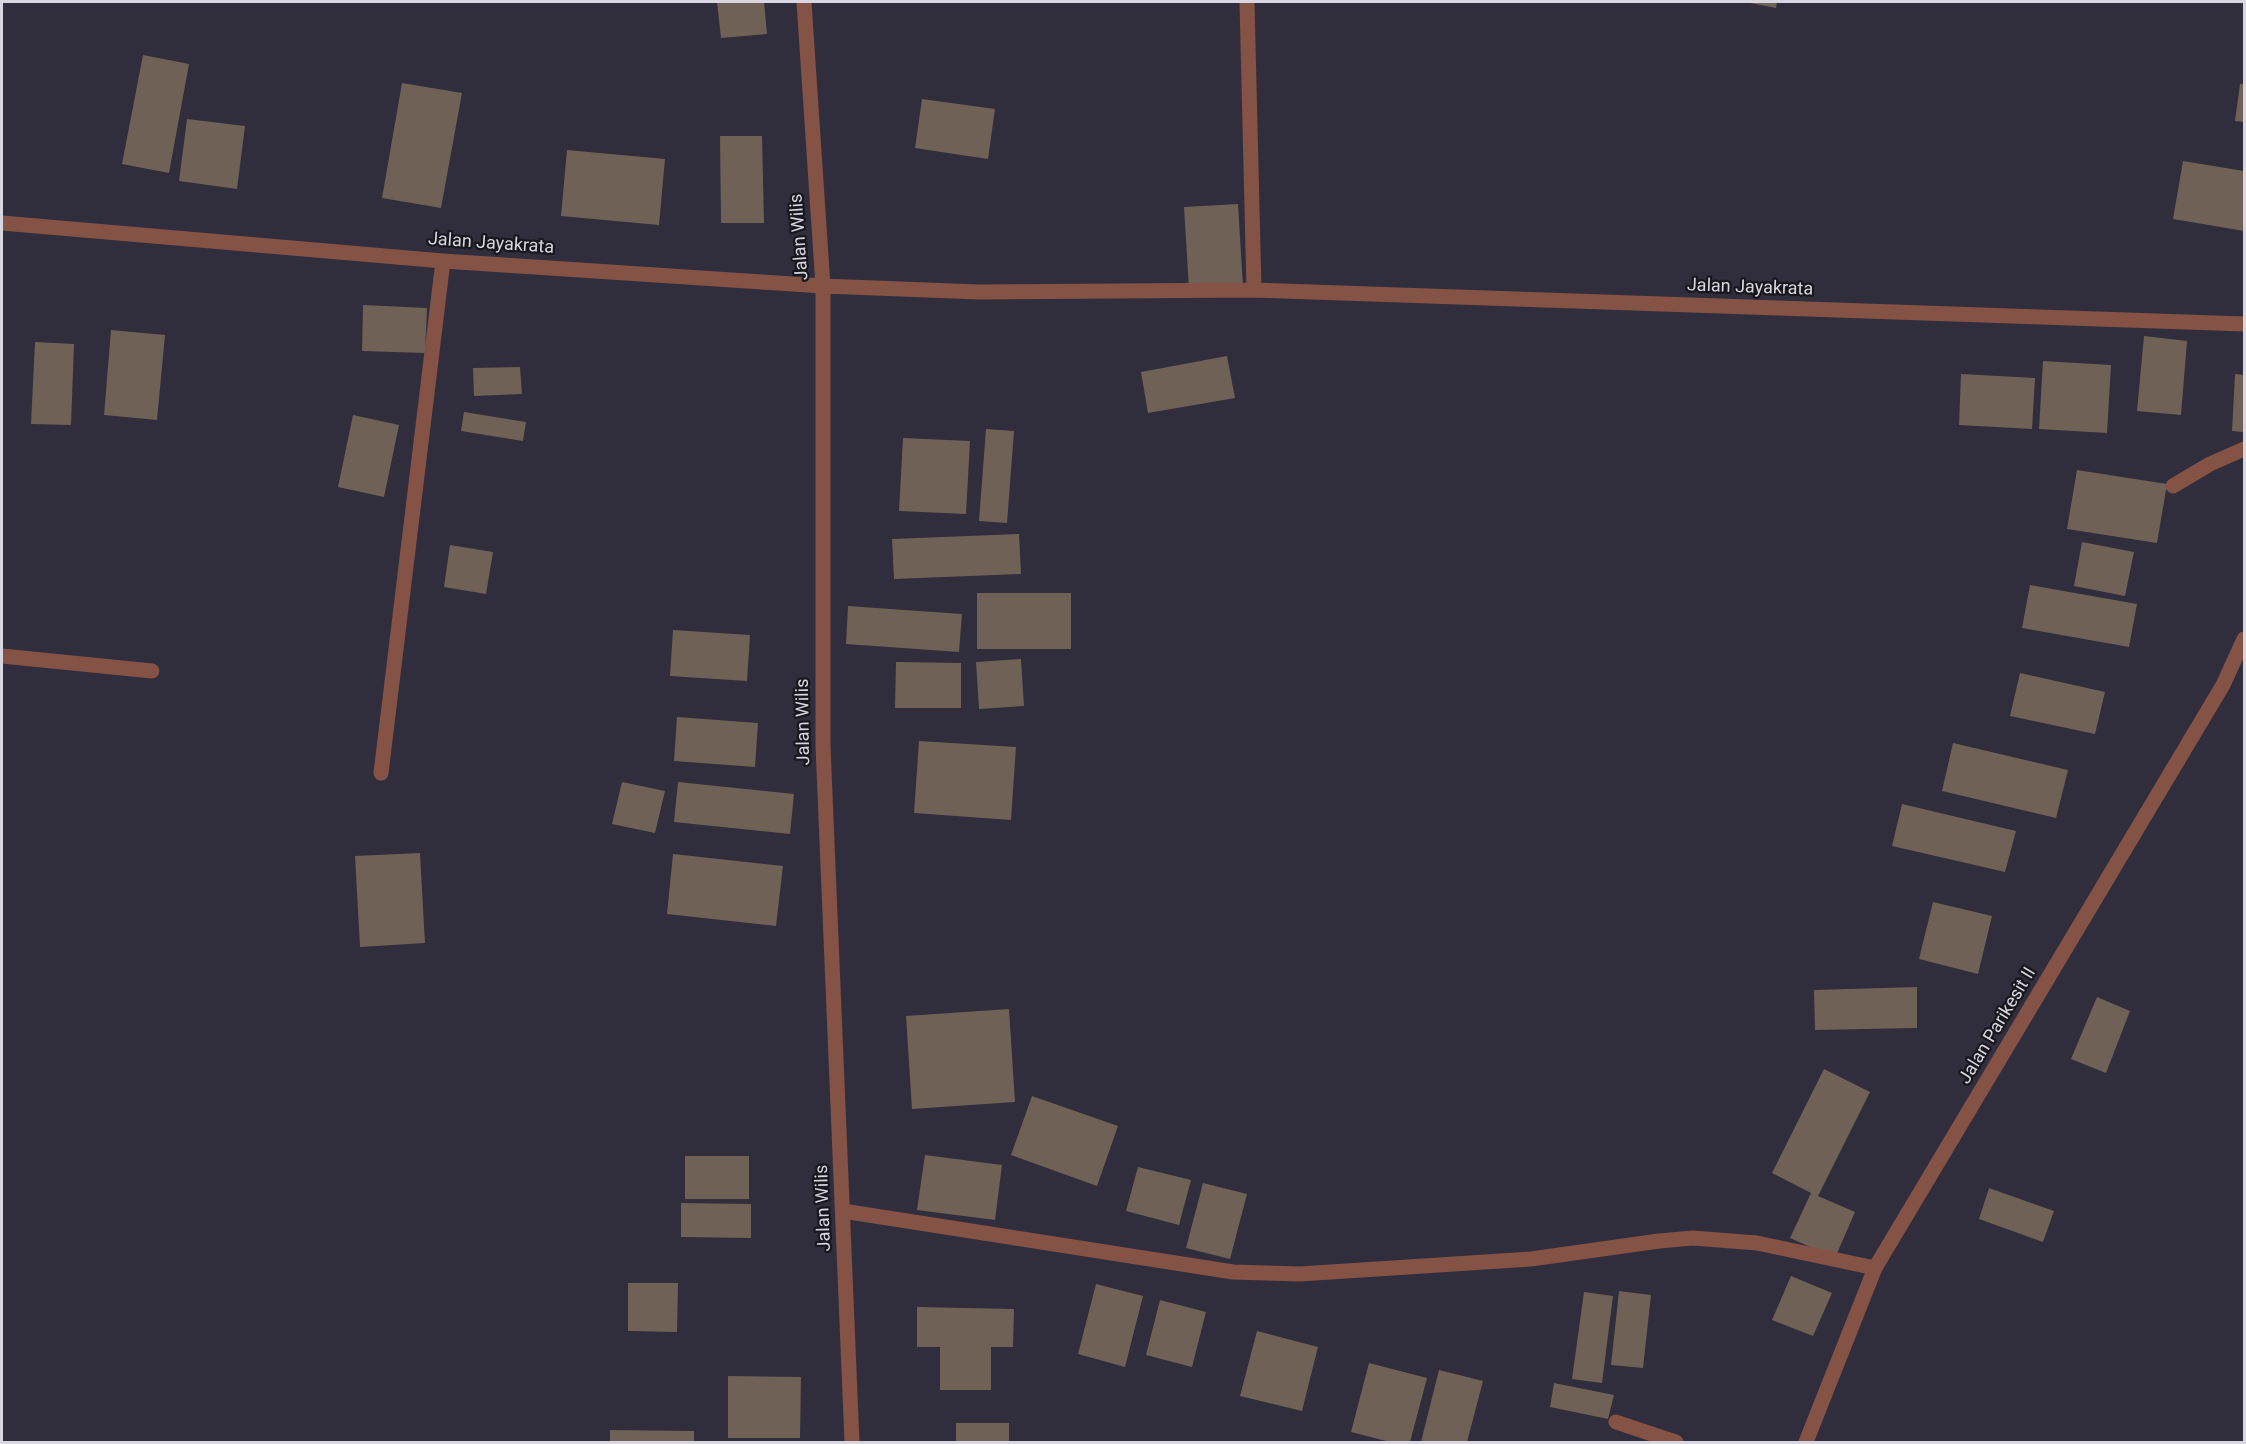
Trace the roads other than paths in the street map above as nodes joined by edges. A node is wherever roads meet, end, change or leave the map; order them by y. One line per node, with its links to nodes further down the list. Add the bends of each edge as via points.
1 (804, 2): 5 (street, Jalan Wilis)
2 (1246, 2): 6 (street)
3 (2, 224): 4 (street, Jalan Jayakrata)
4 (443, 261): 5 (street, Jalan Jayakrata); 13 (street)
5 (823, 286): 6 (street, Jalan Jayakrata, via 979,292); 14 (street, Jalan Wilis, via 823,746)
6 (1254, 290): 7 (street, Jalan Jayakrata)
7 (2244, 324)
8 (2244, 449): 9 (street)
9 (2173, 486)
10 (2244, 639): 15 (street, Jalan Parikesit II, via 2223,685)
11 (2, 656): 12 (street)
12 (152, 671)
13 (381, 774)
14 (843, 1211): 15 (street, via 1233,1272 1300,1274 1531,1259 1693,1238 1757,1243); 17 (street, Jalan Wilis)
15 (1875, 1268): 19 (street, Jalan Parikesit II)
16 (1616, 1422): 18 (street)
17 (852, 1443)
18 (1676, 1443)
19 (1806, 1443)

